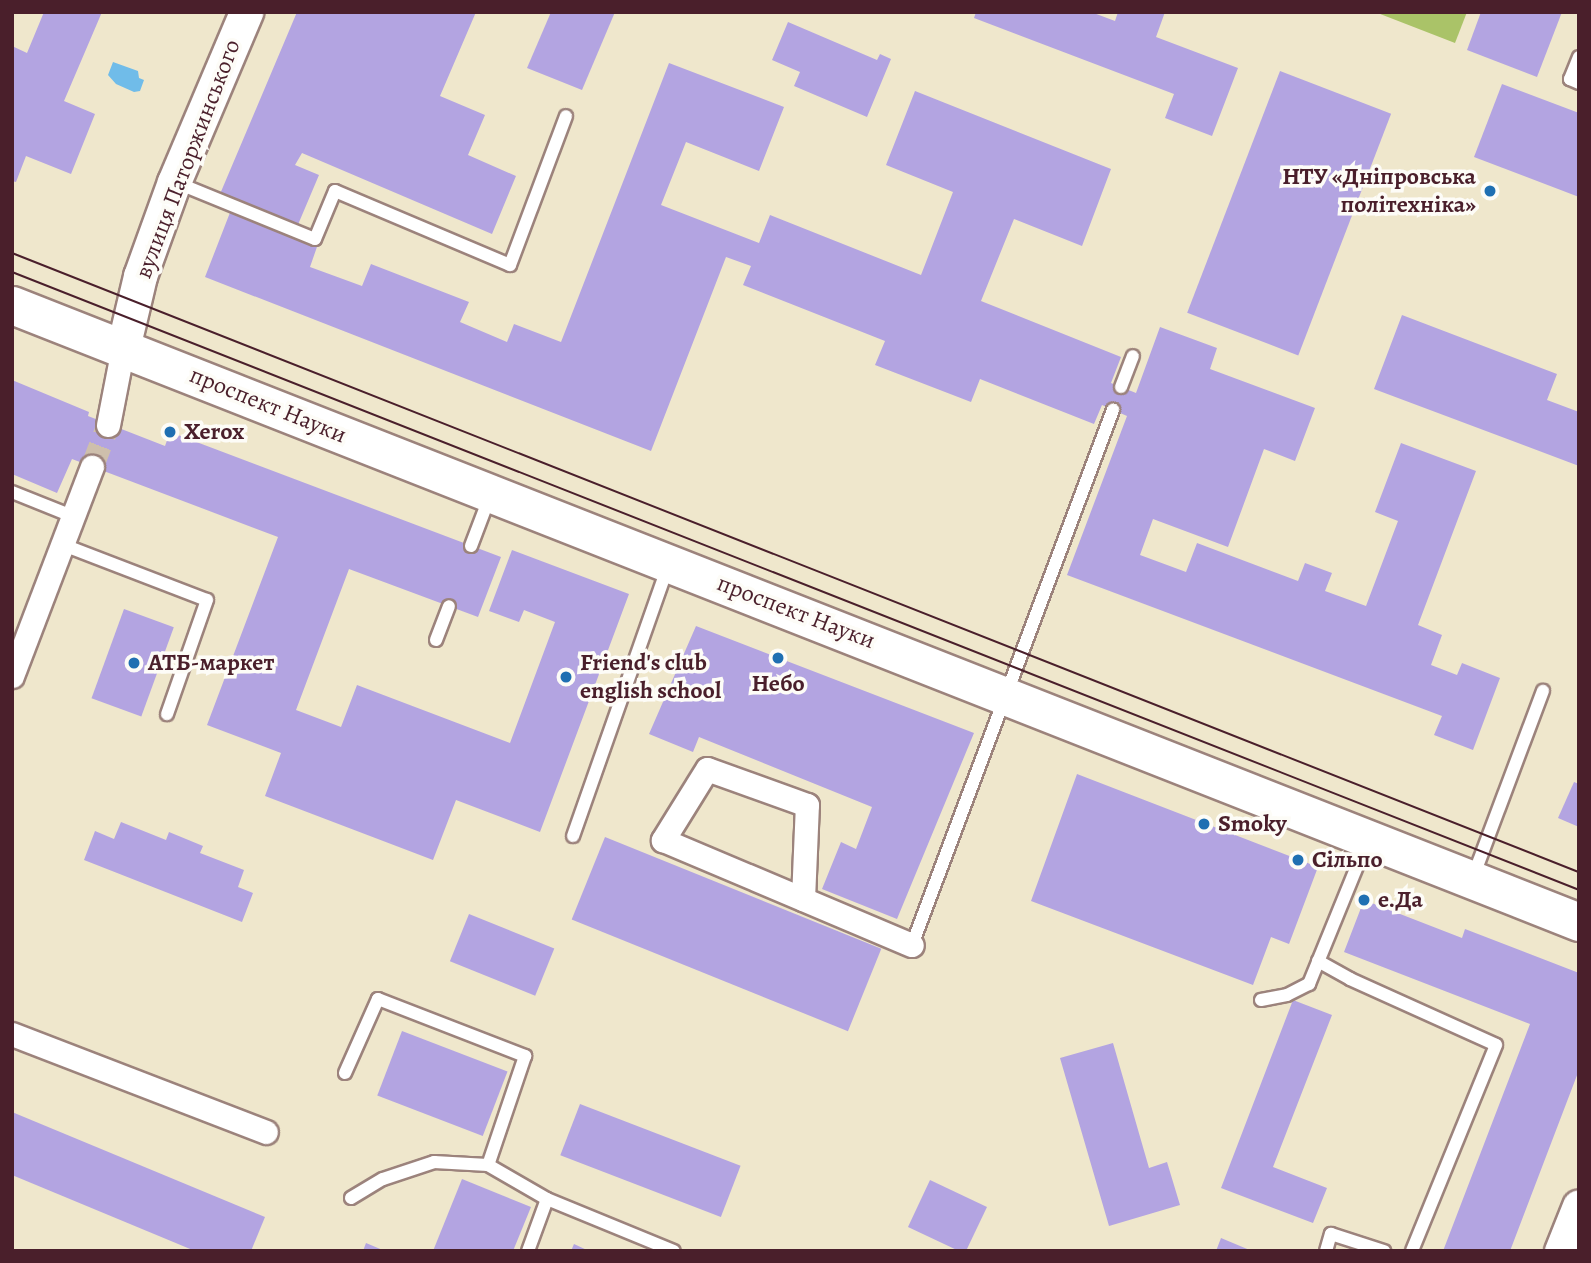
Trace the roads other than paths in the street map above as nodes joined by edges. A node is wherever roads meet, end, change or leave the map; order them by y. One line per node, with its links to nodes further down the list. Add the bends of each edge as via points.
1 (246, 12): 5 (street, вулиця Паторжинського)
2 (1579, 57): 3 (lane, via 1570,79)
3 (1579, 83)
4 (566, 116): 5 (lane, via 510,265 335,191 315,239)
5 (174, 182): 7 (street, вулиця Паторжинського, via 140,276)
6 (12, 305): 7 (main road, проспект Науки)
7 (123, 348): 11 (street); 14 (main road, проспект Науки)
8 (1133, 356): 9 (lane)
9 (1121, 387)
10 (1113, 410): 23 (lane)
11 (108, 425)
12 (93, 467): 15 (street)
13 (12, 492): 15 (lane)
14 (491, 493): 17 (lane); 18 (main road, проспект Науки)
15 (72, 516): 16 (street)
16 (61, 544): 21 (street); 24 (lane, via 207,600)
17 (471, 546)
18 (669, 562): 23 (main road, проспект Науки); 25 (lane)
19 (449, 606): 20 (lane)
20 (436, 640)
21 (12, 676)
22 (1542, 691): 27 (lane)
23 (1006, 694): 26 (main road, проспект Науки); 30 (lane)
24 (167, 714)
25 (573, 836)
26 (1368, 838): 27 (main road, проспект Науки); 31 (lane)
27 (1473, 880): 29 (main road, проспект Науки)
28 (803, 899): 28 (street, via 663,840 707,769 807,805); 30 (street)
29 (1579, 922)
30 (912, 945)
31 (1318, 961): 32 (lane, via 1309,984); 44 (lane, via 1496,1045)
32 (1261, 1000)
33 (12, 1034): 35 (street)
34 (345, 1073): 36 (lane, via 378,999 525,1056)
35 (266, 1132)
36 (488, 1165): 37 (lane, via 434,1162 383,1179); 38 (lane)
37 (351, 1198)
38 (547, 1199): 40 (lane); 41 (lane)
39 (1579, 1206): 45 (street)
40 (528, 1251)
41 (674, 1251)
42 (1326, 1251): 43 (lane, via 1331,1234)
43 (1384, 1251)
44 (1412, 1251)
45 (1561, 1251)

